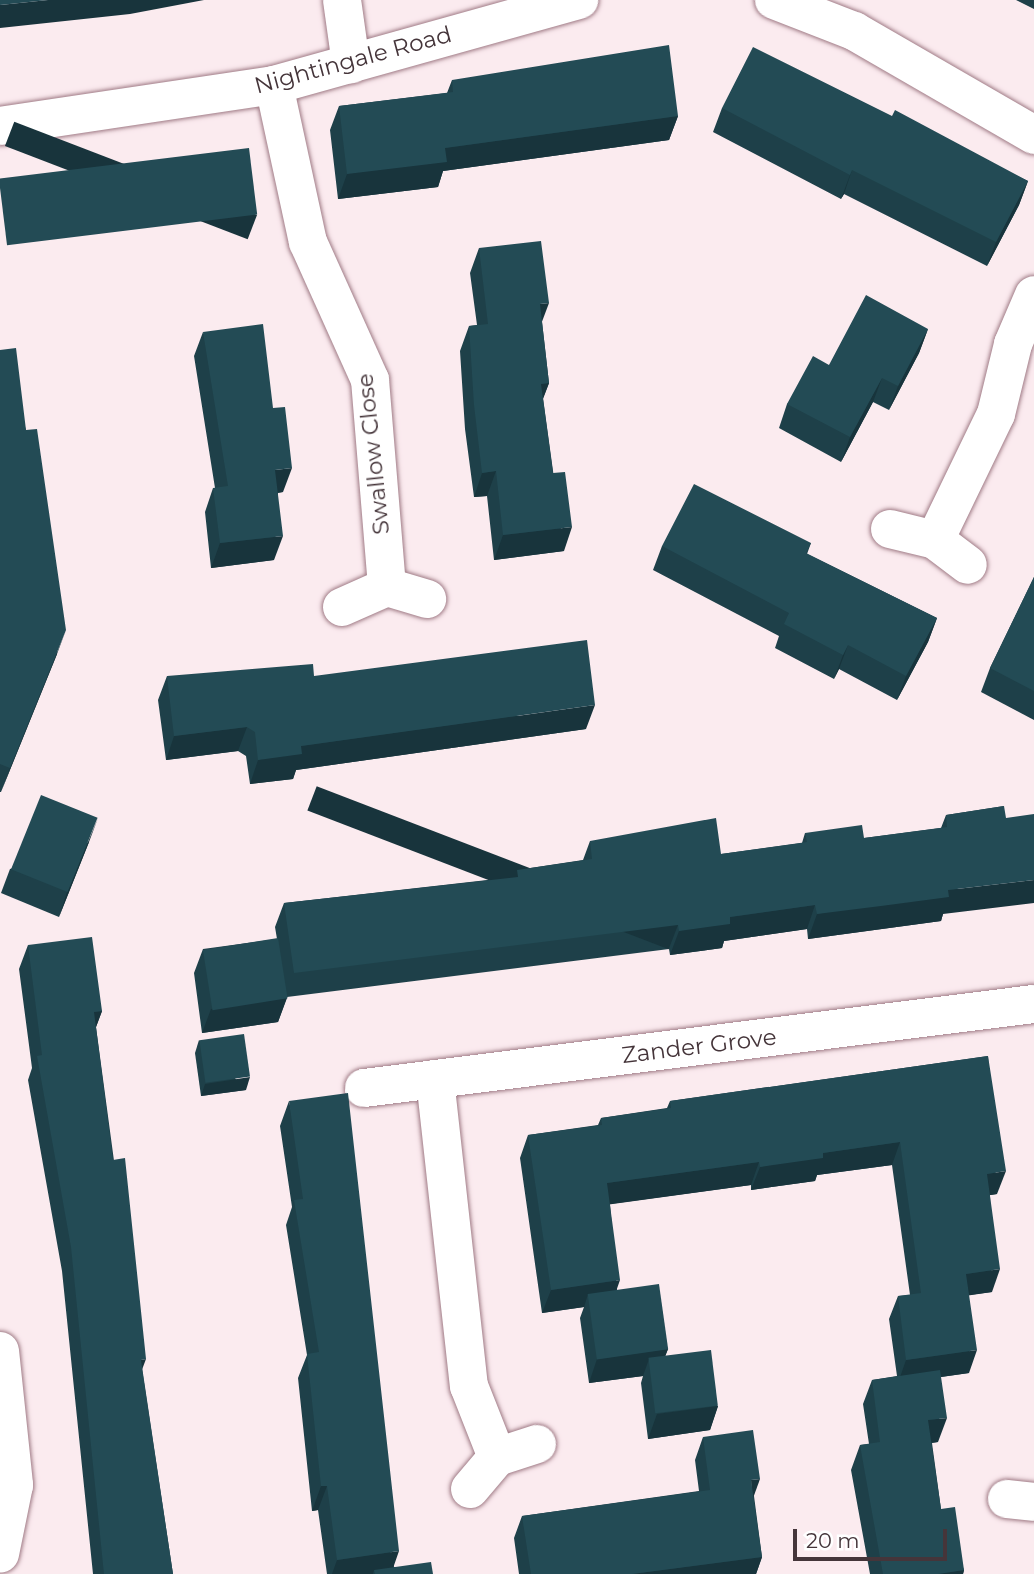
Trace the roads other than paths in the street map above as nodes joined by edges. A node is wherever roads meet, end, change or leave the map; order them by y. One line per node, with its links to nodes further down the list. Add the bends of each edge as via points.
1 (342, 0): 4 (street)
2 (579, 0): 4 (street, Nightingale Road)
3 (774, 0): 7 (street, via 854,31)
4 (351, 64): 5 (street, Nightingale Road)
5 (274, 85): 6 (street, Nightingale Road); 12 (street, Swallow Close, via 308,242 370,380)
6 (0, 125)
7 (1034, 135)
8 (1034, 295): 10 (street, via 1013,344 996,414)
9 (890, 529): 10 (street)
10 (935, 540): 11 (street)
11 (968, 565)
12 (387, 587): 13 (street); 14 (street)
13 (427, 599)
14 (342, 607)
15 (1034, 1004): 16 (street, Zander Grove)
16 (435, 1079): 17 (street, Zander Grove); 20 (street, via 468,1386)
17 (364, 1088)
18 (0, 1351): 22 (street, via 13,1485)
19 (537, 1444): 20 (street)
20 (497, 1457): 21 (street)
21 (470, 1489)
22 (0, 1554)

